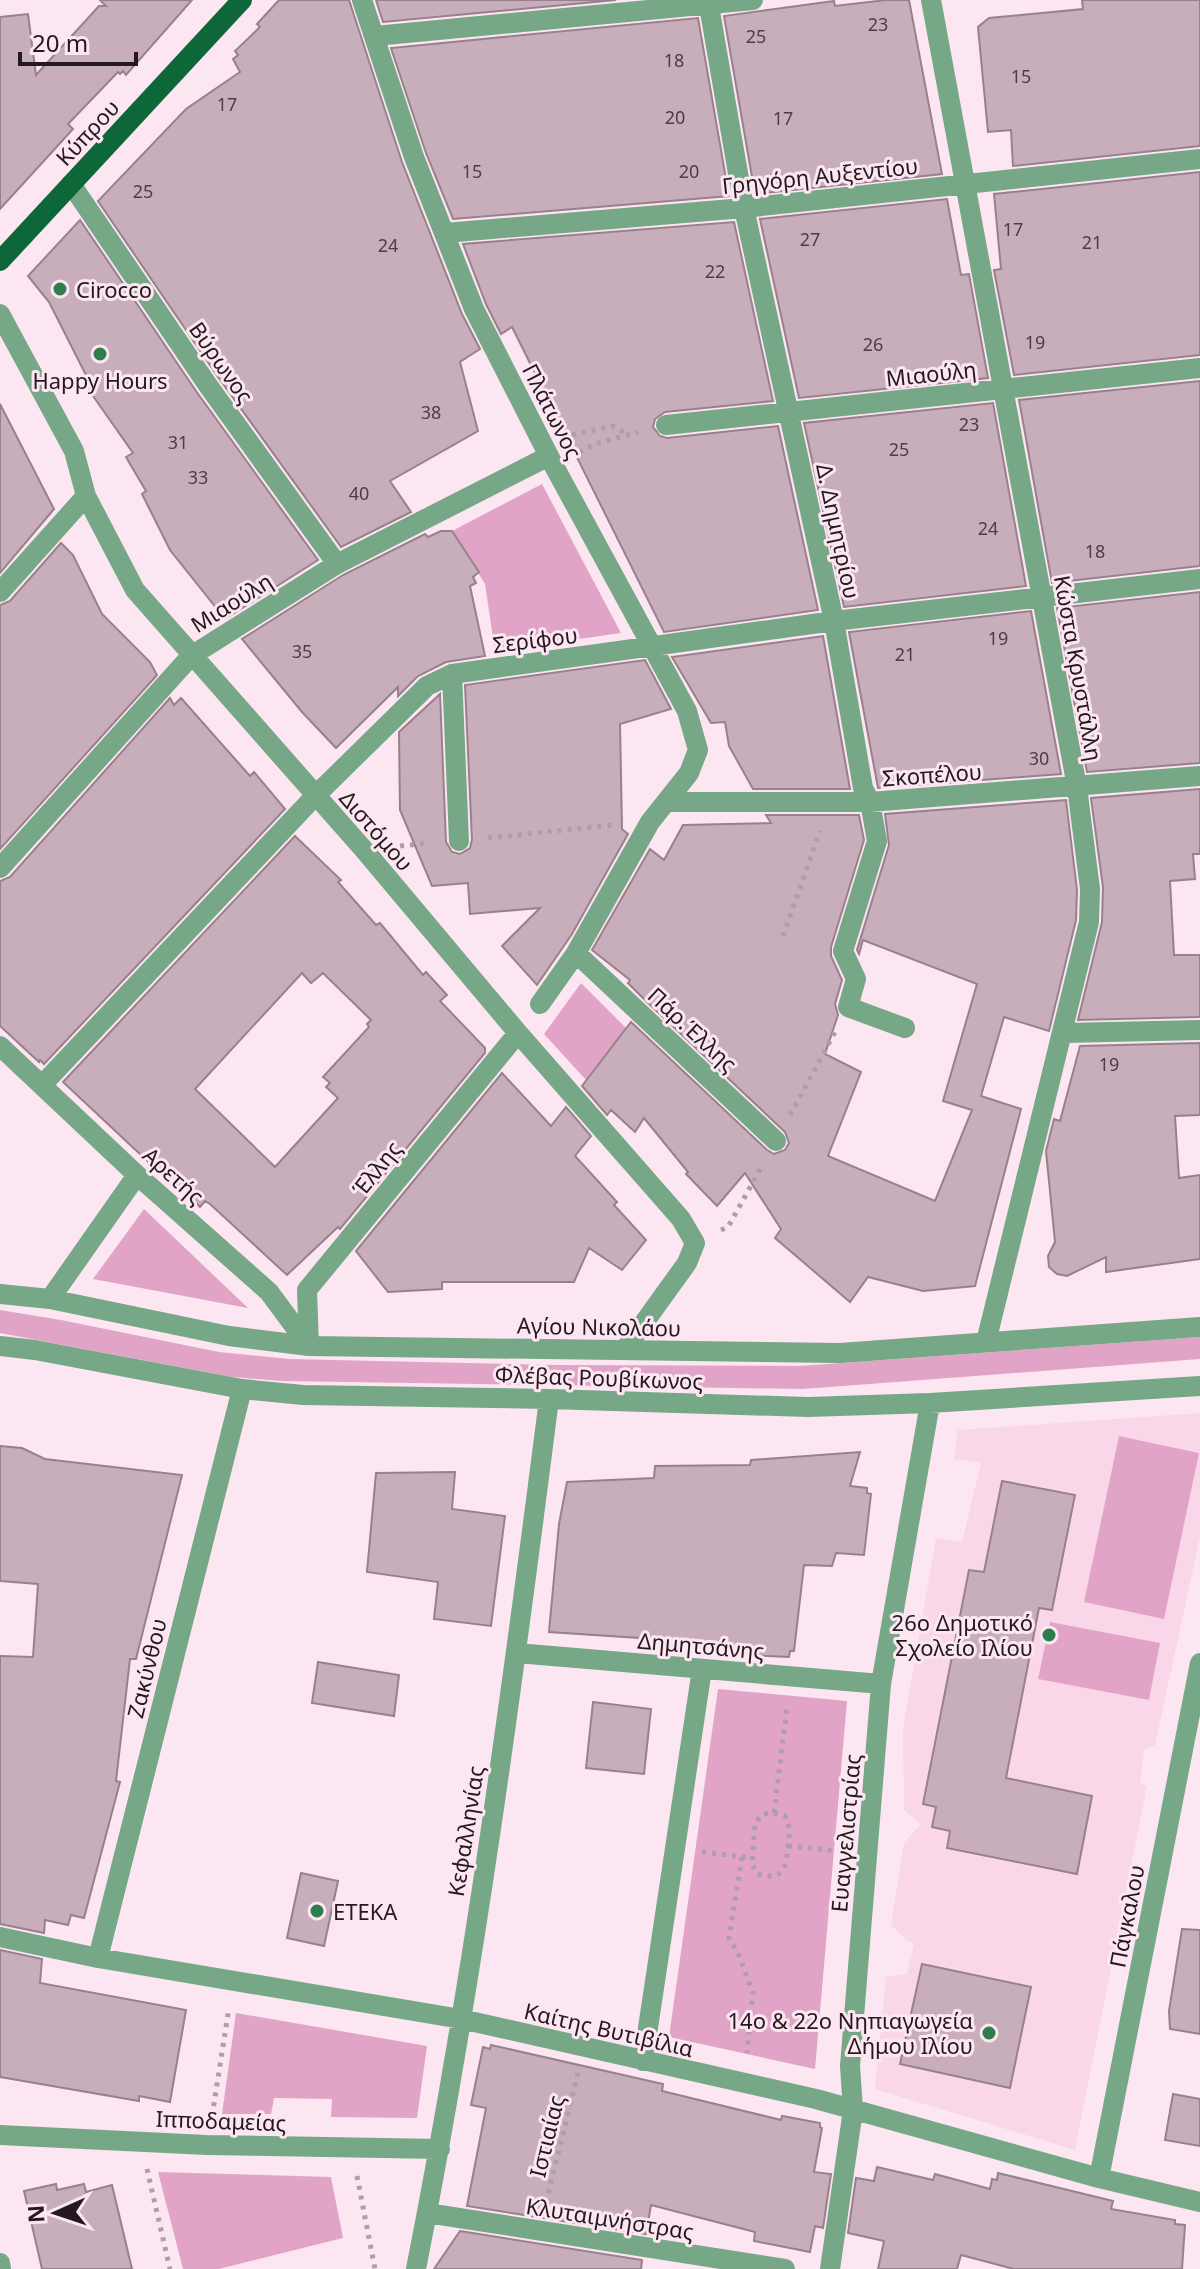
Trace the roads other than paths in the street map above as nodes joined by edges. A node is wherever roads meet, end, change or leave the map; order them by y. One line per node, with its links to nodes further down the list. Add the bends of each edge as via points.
1 (242, 0): 8 (main road, Κύπρου)
2 (362, 0): 6 (street, Πλάτωνος)
3 (753, 0): 5 (street)
4 (931, 0): 9 (street, Κώστα Κρυστάλλη)
5 (708, 2): 6 (street); 10 (street, Δ. Δημητρίου)
6 (375, 36): 11 (street, Πλάτωνος)
7 (1200, 159): 9 (street, Γρηγόρη Αυξεντίου)
8 (71, 184): 12 (main road, Κύπρου); 20 (street, Βύρωνος)
9 (966, 184): 10 (street, Γρηγόρη Αυξεντίου); 15 (street, Κώστα Κρυστάλλη)
10 (744, 208): 11 (street, Γρηγόρη Αυξεντίου); 16 (street, Δ. Δημητρίου)
11 (444, 233): 18 (street, Πλάτωνος, via 474,309)
12 (0, 261)
13 (0, 314): 19 (street, Διστόμου, via 74,451)
14 (1200, 368): 15 (street, Μιαούλη)
15 (1004, 390): 16 (street, Μιαούλη); 23 (street, Κώστα Κρυστάλλη)
16 (789, 412): 17 (street, Μιαούλη); 24 (street, Δ. Δημητρίου)
17 (666, 425)
18 (548, 455): 20 (street, Μιαούλη); 25 (street, Πλάτωνος)
19 (86, 496): 22 (street); 26 (street, Διστόμου, via 135,590)
20 (337, 564): 26 (street, Μιαούλη)
21 (1200, 579): 23 (street, Σερίφου)
22 (0, 592)
23 (1042, 597): 24 (street, Σερίφου); 29 (street, Κώστα Κρυστάλλη)
24 (834, 621): 25 (street, Σερίφου); 32 (street, Δ. Δημητρίου, via 863,788)
25 (652, 647): 27 (street, Σερίφου); 31 (street, Πλάτωνος, via 687,711 698,750 689,773)
26 (191, 656): 30 (street, Διστόμου); 34 (street, Μιαούλη)
27 (452, 674): 30 (street, Σερίφου, via 427,686); 33 (street)
28 (1200, 776): 29 (street, Σκοπέλου)
29 (1077, 787): 32 (street, Σκοπέλου); 40 (street, Κώστα Κρυστάλλη, via 1089,922)
30 (315, 796): 39 (street, Διστόμου); 42 (street, Σερίφου)
31 (666, 802): 32 (street, Σκοπέλου); 35 (street, Πλάτωνος)
32 (870, 802): 37 (street, Δ. Δημητρίου, via 877,841 843,951 856,979 848,1007)
33 (459, 841)
34 (0, 868)
35 (576, 953): 36 (street); 43 (street, Πάρ.Έλλης)
36 (540, 1004)
37 (905, 1028)
38 (1200, 1030): 40 (street)
39 (518, 1033): 50 (street, Έλλης, via 307,1290); 51 (street, Διστόμου, via 681,1219 695,1243 687,1263)
40 (1063, 1033): 48 (street, Κώστα Κρυστάλλη)
41 (0, 1046): 42 (street, Αρετής)
42 (43, 1084): 44 (street, Αρετής)
43 (776, 1141)
44 (137, 1175): 46 (street); 50 (street, Αρετής, via 269,1292)
45 (0, 1294): 46 (street, Αγίου Νικολάου)
46 (50, 1299): 50 (street, Αγίου Νικολάου, via 229,1336)
47 (1200, 1327): 48 (street, Αγίου Νικολάου)
48 (986, 1342): 51 (street, Αγίου Νικολάου, via 840,1353)
49 (0, 1346): 53 (street, Φλέβας Ρουβίκωνος)
50 (309, 1346): 51 (street, Αγίου Νικολάου)
51 (625, 1349)
52 (1200, 1386): 55 (street, Φλέβας Ρουβίκωνος)
53 (242, 1389): 54 (street, Φλέβας Ρουβίκωνος, via 303,1395); 62 (street, Ζακύνθου)
54 (549, 1399): 55 (street, Φλέβας Ρουβίκωνος, via 808,1407); 56 (street, Κεφαλληνίας)
55 (930, 1403): 59 (street, Ευαγγελιστρίας)
56 (517, 1653): 58 (street, Δημητσάνης); 63 (street, Κεφαλληνίας)
57 (1200, 1663): 60 (street, Πάγκαλου)
58 (702, 1669): 59 (street, Δημητσάνης); 64 (street)
59 (881, 1684): 65 (street, Ευαγγελιστρίας, via 850,2066)
60 (1193, 1741): 68 (street, Πάγκαλου)
61 (0, 1937): 62 (street, Καίτης Βυτιβίλια)
62 (98, 1958): 63 (street, Καίτης Βυτιβίλια)
63 (461, 2019): 64 (street, Καίτης Βυτιβίλια); 67 (street, Κεφαλληνίας)
64 (643, 2061): 65 (street, Καίτης Βυτιβίλια)
65 (853, 2110): 68 (street, Καίτης Βυτιβίλια); 75 (street, Ευαγγελιστρίας)
66 (0, 2135): 67 (street, Ιπποδαμείας)
67 (440, 2149): 70 (street, Κεφαλληνίας)
68 (1099, 2178): 69 (street, Καίτης Βυτιβίλια)
69 (1200, 2202)
70 (427, 2213): 73 (street, Κεφαλληνίας); 74 (street, Κλυταιμνήστρας)
71 (0, 2263): 72 (street)
72 (1, 2269)
73 (416, 2269)
74 (785, 2269)
75 (830, 2269)

